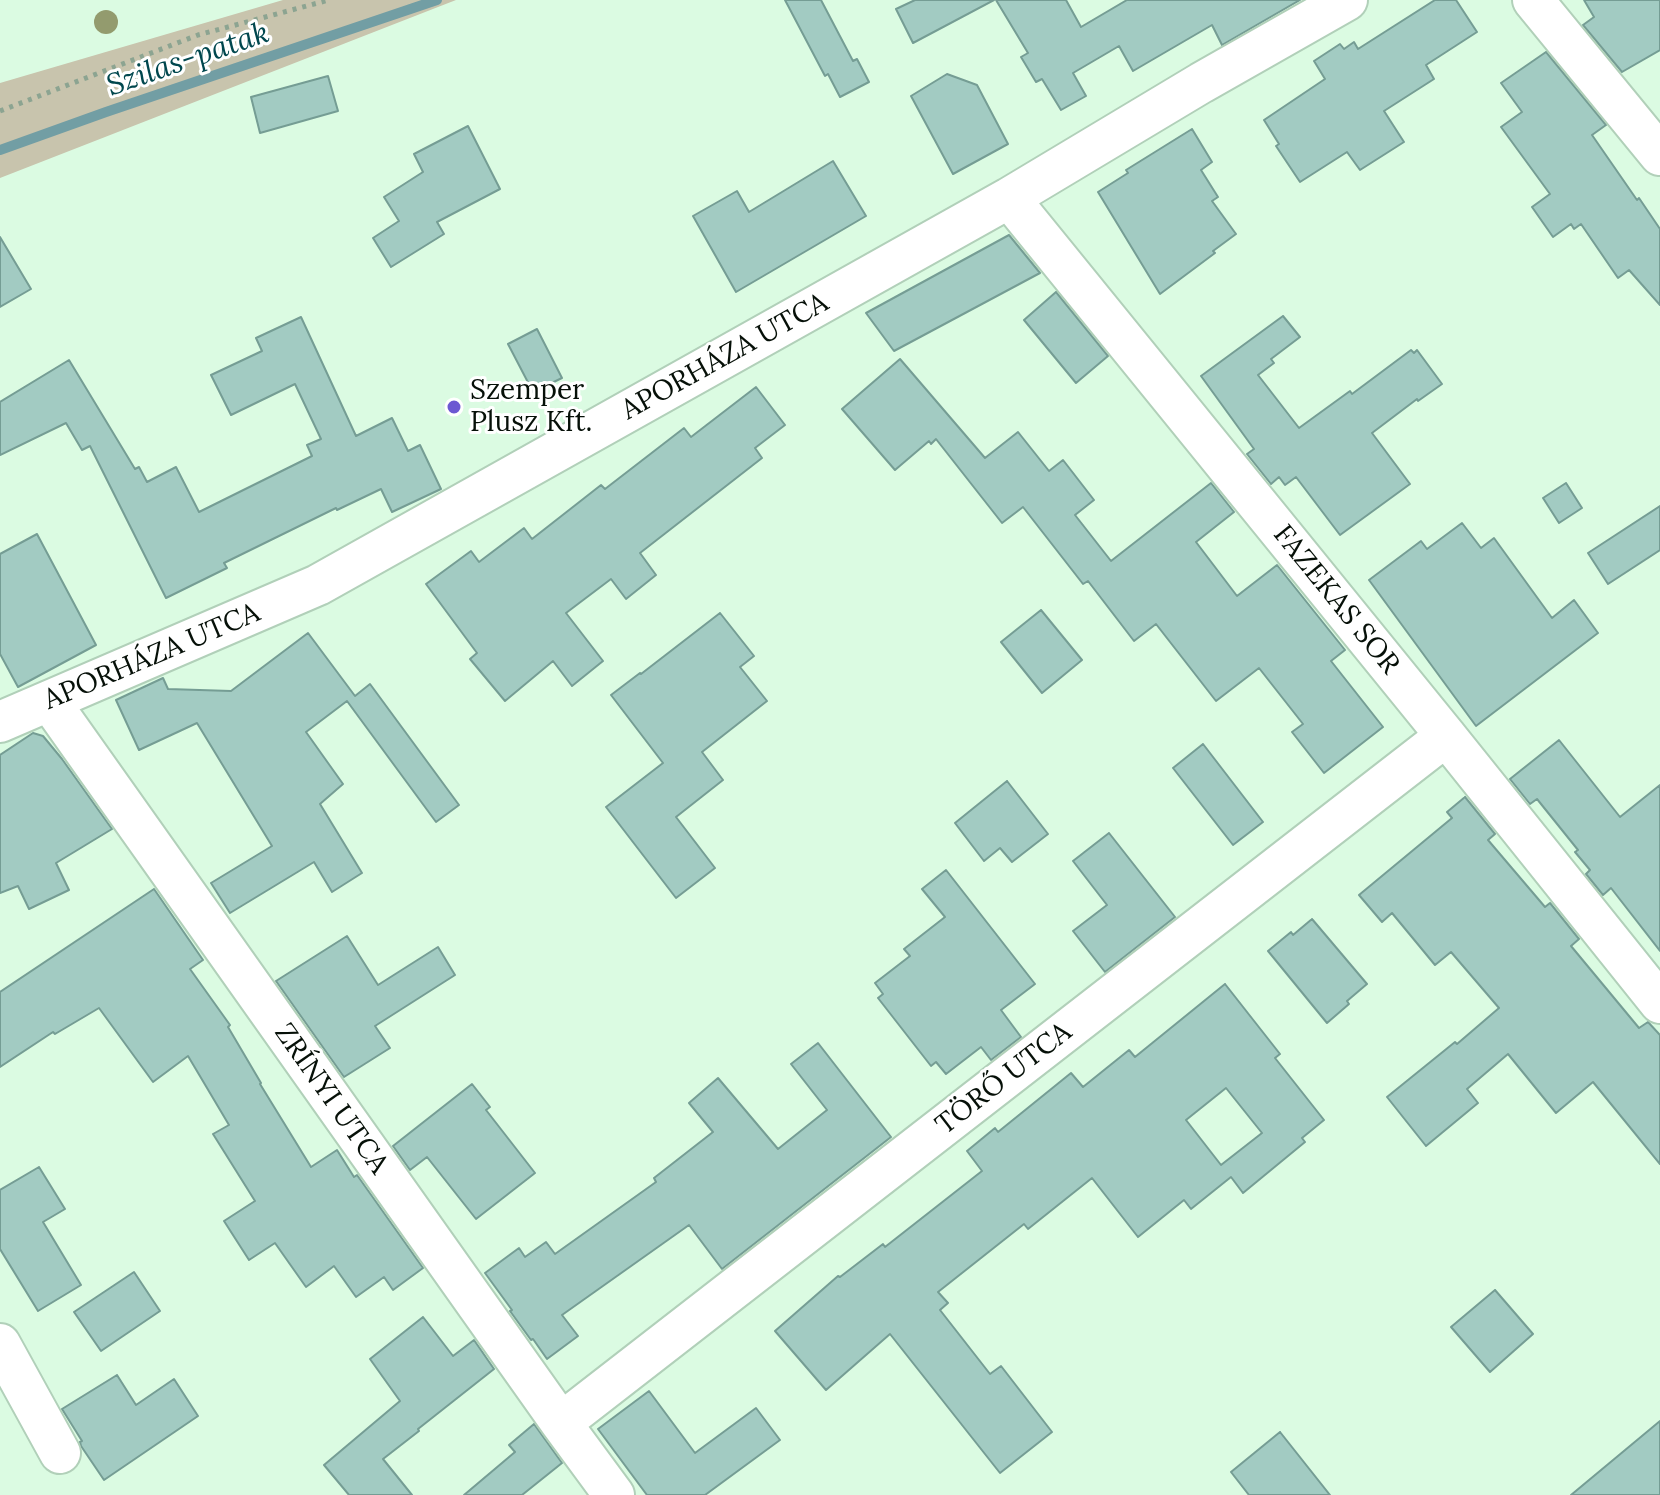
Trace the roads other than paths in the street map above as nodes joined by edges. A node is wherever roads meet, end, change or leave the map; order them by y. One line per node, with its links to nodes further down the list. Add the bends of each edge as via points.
1 (1347, 0): 4 (street, APORHÁZA UTCA)
2 (1533, 0): 3 (street)
3 (1660, 155)
4 (1009, 198): 5 (street, APORHÁZA UTCA, via 318,585); 7 (street, FAZEKAS SOR)
5 (50, 702): 6 (street, APORHÁZA UTCA); 10 (street, ZRÍNYI UTCA)
6 (0, 722)
7 (1446, 736): 8 (street, FAZEKAS SOR); 10 (street, TÖRŐ UTCA)
8 (1660, 1003)
9 (0, 1344): 11 (street)
10 (561, 1423): 12 (street, ZRÍNYI UTCA)
11 (60, 1453)
12 (614, 1495)

